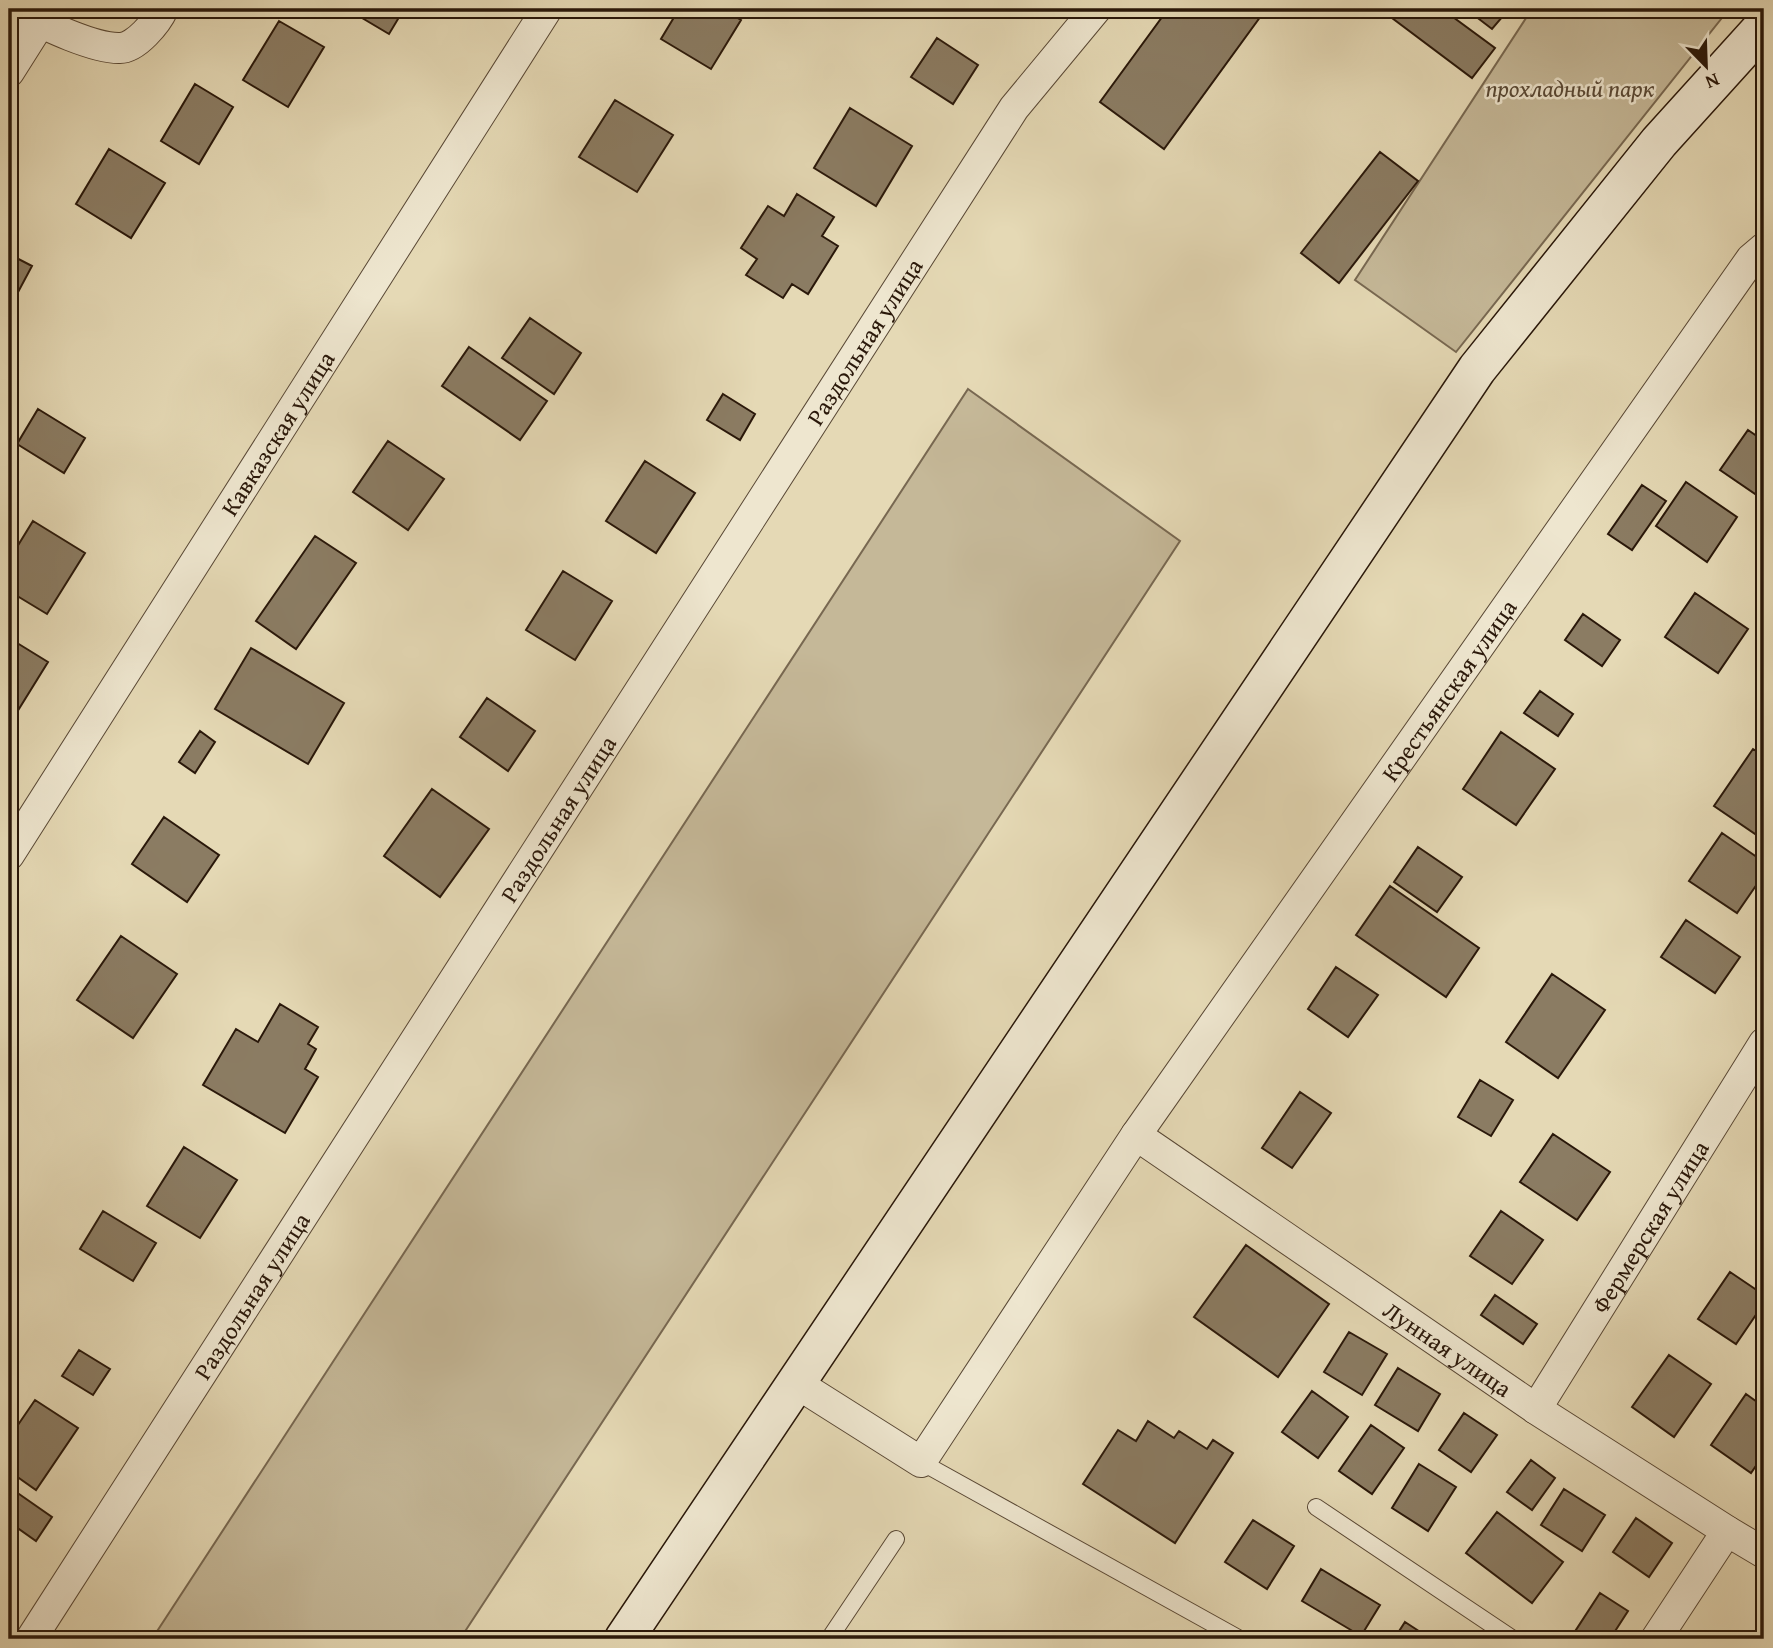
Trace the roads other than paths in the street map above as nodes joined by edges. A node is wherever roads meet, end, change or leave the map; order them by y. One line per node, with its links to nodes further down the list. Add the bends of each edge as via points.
1 (12, 9): 5 (street)
2 (547, 9): 9 (street, Кавказская улица)
3 (1096, 9): 19 (street, Раздольная улица, via 1006,120)
4 (161, 13): 5 (street, via 137,41 122,49)
5 (40, 23): 7 (street)
6 (1764, 26): 12 (main road, via 1660,142 1477,369)
7 (9, 72)
8 (1764, 248): 11 (street, Крестьянская улица, via 1751,259)
9 (9, 855)
10 (1764, 1043): 13 (street, Фермерская улица)
11 (1136, 1135): 13 (street, Лунная улица); 14 (street, Крестьянская улица)
12 (796, 1383): 14 (street); 20 (main road)
13 (1536, 1409): 16 (street, Лунная улица)
14 (921, 1462): 22 (lane)
15 (1316, 1507): 23 (lane)
16 (1727, 1531): 18 (street, Лунная улица); 24 (street)
17 (896, 1539): 21 (lane)
18 (1764, 1553)
19 (31, 1639)
20 (624, 1639)
21 (829, 1639)
22 (1240, 1639)
23 (1513, 1639)
24 (1656, 1639)

